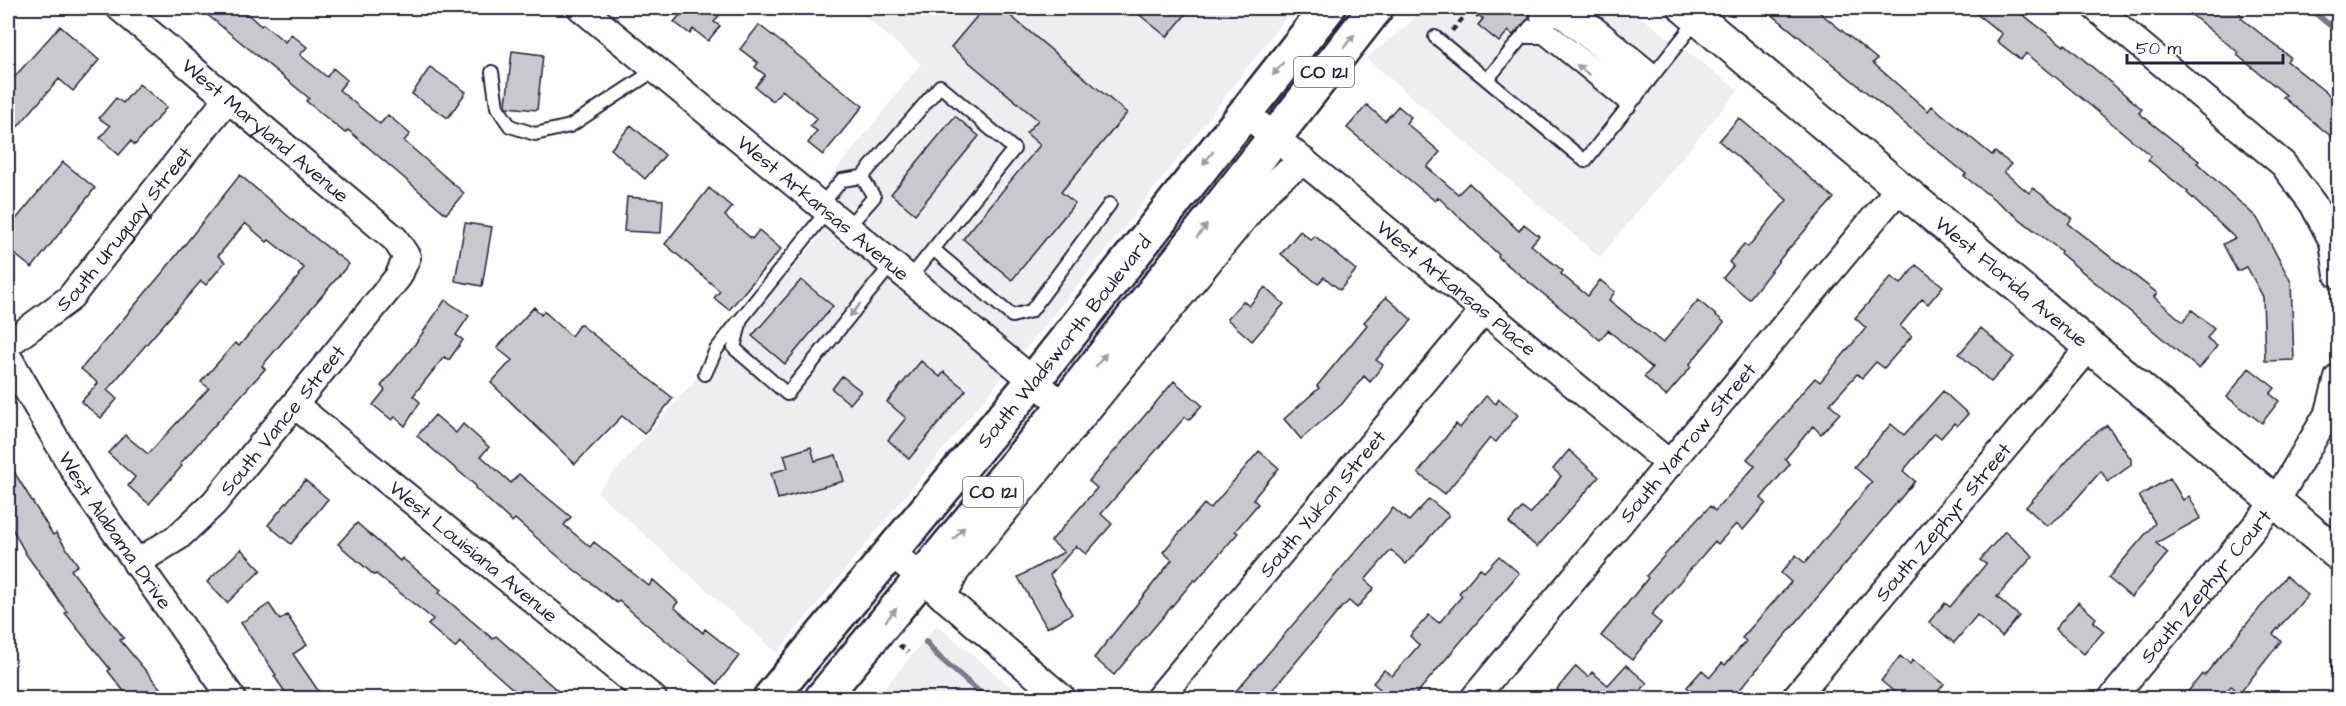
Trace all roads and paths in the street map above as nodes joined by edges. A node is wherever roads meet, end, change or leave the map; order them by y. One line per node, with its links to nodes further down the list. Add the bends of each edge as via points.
1 (120, 8): 18 (street, West Maryland Avenue)
2 (581, 8): 14 (street, West Arkansas Avenue)
3 (1328, 8): 19 (main road, South Wadsworth Boulevard / CO 121, one-way to 19)
4 (1376, 8): 20 (main road, South Wadsworth Boulevard / CO 121, one-way to 4)
5 (1464, 8): 8 (path)
6 (1578, 8): 17 (lane)
7 (2096, 8): 30 (street, via 2283,164 2313,204 2333,242)
8 (1469, 11): 11 (path); 13 (path)
9 (1697, 11): 17 (lane); 23 (street, West Florida Avenue)
10 (1539, 15): 12 (lane); 17 (lane, via 1547,27); 17 (lane, via 1565,10)
11 (1483, 19)
12 (1522, 37): 16 (lane); 17 (lane, one-way to 12, via 1543,37)
13 (1439, 40): 16 (lane)
14 (655, 69): 15 (lane, via 570,126 535,134 510,126 497,107); 25 (street, West Arkansas Avenue)
15 (492, 72)
16 (1487, 80): 17 (lane, via 1585,160)
17 (1642, 89)
18 (228, 99): 28 (street, West Maryland Avenue, via 395,239); 33 (street, South Uruguay Street, via 69,299)
19 (1244, 112): 20 (street, West Arkansas Place); 38 (main road, South Wadsworth Boulevard / CO 121, one-way to 38)
20 (1274, 137): 21 (street, West Arkansas Place); 40 (main road, South Wadsworth Boulevard / CO 121, one-way to 20)
21 (1305, 162): 31 (street, West Arkansas Place); 46 (street, South Wadsworth Boulevard, via 1268,189 956,571)
22 (862, 177): 25 (lane, via 842,180); 26 (lane, via 874,197); 27 (lane, via 940,86 1014,149)
23 (1901, 186): 34 (street, West Florida Avenue); 41 (street, South Yarrow Street)
24 (1110, 204): 27 (lane, via 1031,311 1012,316)
25 (824, 208): 26 (street, West Arkansas Avenue); 32 (lane)
26 (847, 228): 29 (street, West Arkansas Avenue)
27 (933, 249): 29 (lane)
28 (407, 256): 39 (street, South Vance Street, via 398,277)
29 (901, 272): 32 (lane, one-way to 32, via 787,394 734,348); 38 (street, West Arkansas Avenue)
30 (2338, 275)
31 (1484, 310): 41 (street, West Arkansas Place); 52 (street, South Yukon Street)
32 (741, 319): 36 (lane, via 716,350)
33 (8, 344)
34 (2090, 346): 42 (street, West Florida Avenue); 54 (street, South Zephyr Street)
35 (8, 357): 45 (street, West Alabama Drive, via 85,489)
36 (705, 374)
37 (2338, 378): 42 (street, South Zephyr Court, via 2329,412)
38 (1034, 380): 40 (street, West Arkansas Avenue); 43 (main road, South Wadsworth Boulevard / CO 121)
39 (295, 405): 45 (street, South Vance Street, via 214,503 178,537); 48 (street, West Louisiana Avenue)
40 (1064, 406): 46 (main road, South Wadsworth Boulevard / CO 121, one-way to 40)
41 (1670, 464): 53 (street, South Yarrow Street)
42 (2276, 501): 44 (street, West Florida Avenue); 55 (street, South Zephyr Court)
43 (892, 553): 46 (street); 49 (main road, South Wadsworth Boulevard / CO 121)
44 (2338, 554)
45 (136, 563): 47 (street, West Alabama Drive)
46 (932, 588): 50 (main road, South Wadsworth Boulevard / CO 121, one-way to 46); 51 (street)
47 (232, 699)
48 (653, 699)
49 (770, 699)
50 (822, 699)
51 (1062, 699)
52 (1159, 699)
53 (1474, 699)
54 (1795, 699)
55 (2112, 699)

